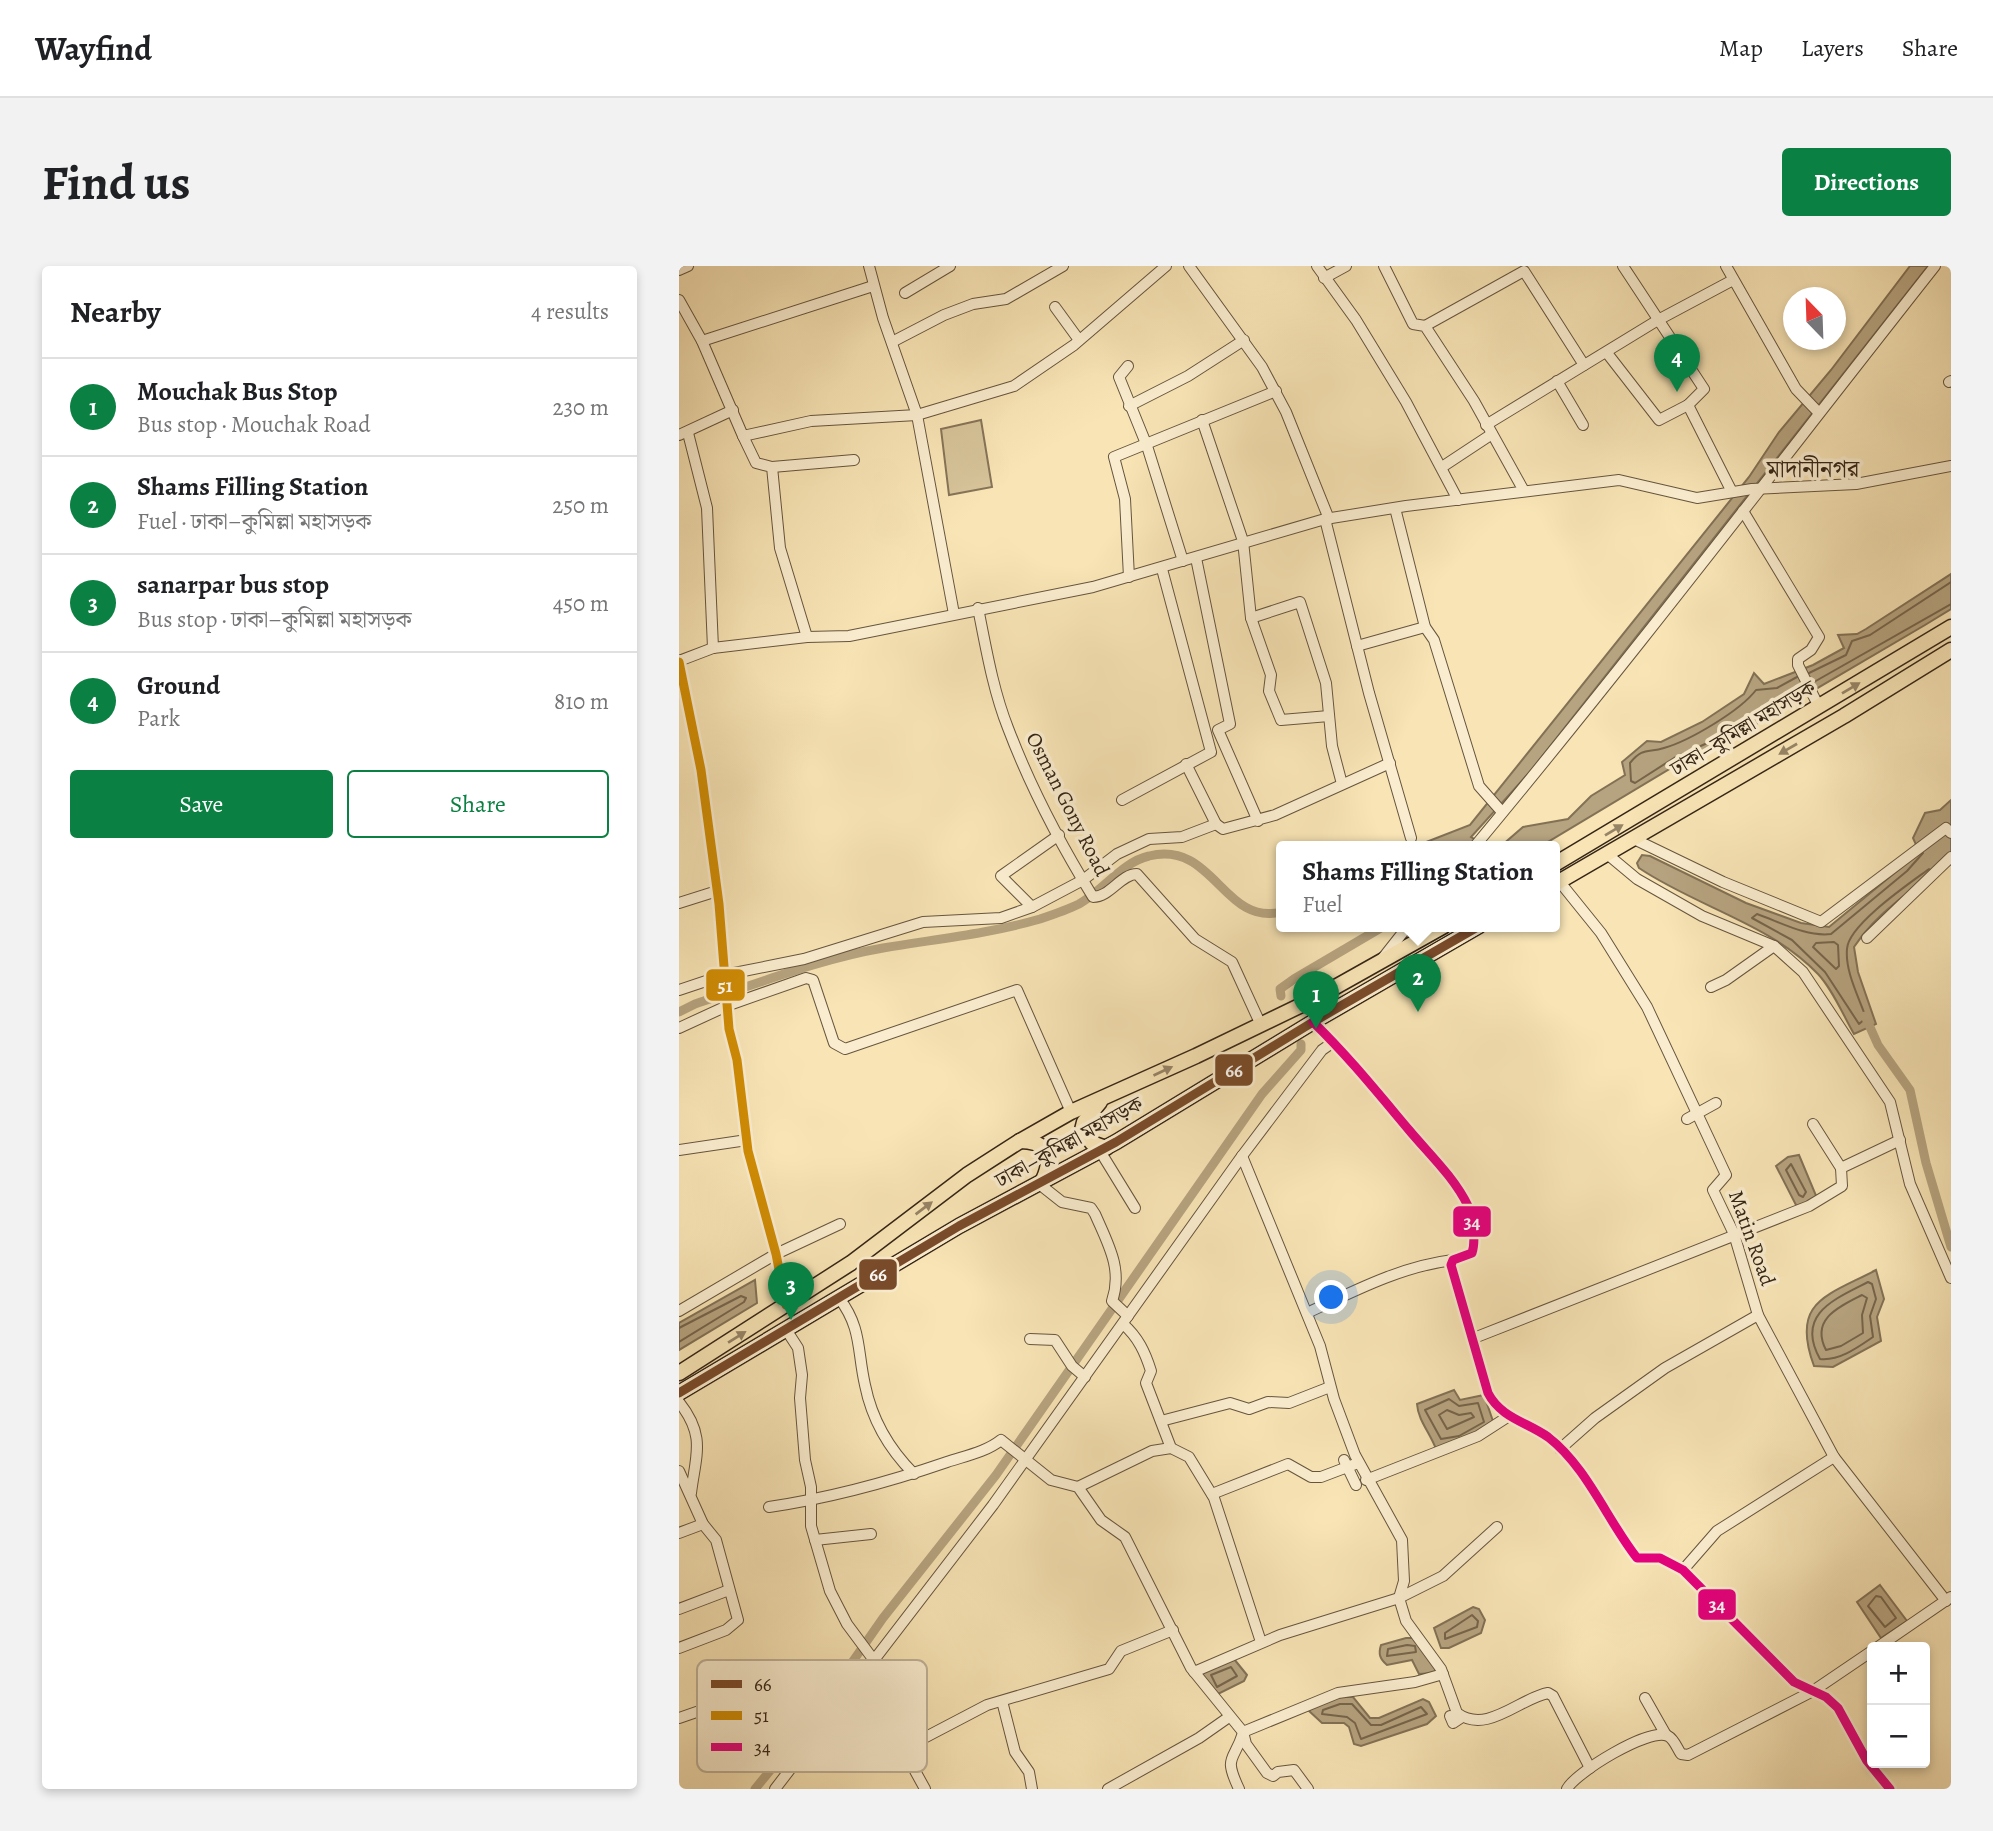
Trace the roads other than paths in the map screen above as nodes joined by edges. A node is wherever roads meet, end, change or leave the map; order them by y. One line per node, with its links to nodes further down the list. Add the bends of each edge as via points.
1 (688, 266): 14 (street)
2 (869, 266): 17 (street)
3 (950, 266): 18 (street)
4 (1063, 266): 26 (street, via 1006,299 973,304)
5 (1166, 266): 23 (street)
6 (1189, 266): 24 (street)
7 (1317, 266): 15 (street)
8 (1346, 266): 15 (street)
9 (1384, 266): 22 (street, via 1413,324)
10 (1623, 266): 21 (street)
11 (1726, 266): 16 (street)
12 (1935, 266): 35 (street)
13 (1523, 269): 22 (street); 28 (street)
14 (679, 270)
15 (1324, 278): 46 (street, via 1356,320)
16 (1733, 280): 21 (street); 35 (street, via 1804,399)
17 (873, 286): 25 (street); 26 (street)
18 (905, 293)
19 (679, 300): 25 (street)
20 (1055, 307): 23 (street)
21 (1658, 320): 27 (street); 32 (street, via 1704,389)
22 (1425, 326): 39 (street)
23 (1079, 340): 36 (street, via 1014,386)
24 (1244, 340): 31 (street); 33 (street)
25 (702, 341): 34 (street)
26 (892, 342): 36 (street)
27 (1607, 353): 28 (street); 32 (street, via 1659,420)
28 (1584, 365): 30 (street)
29 (1128, 366): 33 (street, via 1119,377)
30 (1557, 381): 38 (street); 39 (street)
31 (1276, 391): 37 (street); 53 (street)
32 (1688, 405): 49 (street)
33 (1129, 406): 42 (street)
34 (733, 410): 40 (street); 41 (street)
35 (1819, 413): 47 (street)
36 (917, 415): 41 (street, via 811,421); 60 (street)
37 (1202, 420): 42 (street); 54 (street)
38 (1583, 425)
39 (1489, 430): 46 (street); 48 (street)
40 (684, 434): 66 (street, via 706,508)
41 (743, 436): 45 (street, via 756,463)
42 (1147, 446): 56 (street); 58 (street, via 1114,457 1125,499)
43 (854, 460): 45 (street)
44 (1951, 466): 47 (street, via 1856,484)
45 (772, 467): 64 (street, via 780,548)
46 (1442, 467): 50 (street)
47 (1755, 489): 49 (street); 52 (street)
48 (1524, 491): 49 (street, via 1619,480 1697,498); 50 (street)
49 (1734, 491)
50 (1458, 500): 51 (street)
51 (1395, 508): 53 (street); 62 (street)
52 (1743, 511): 69 (street, via 1819,637 1798,659); 75 (street, via 1642,642)
53 (1327, 519): 54 (street); 65 (street)
54 (1243, 541): 55 (street); 61 (street)
55 (1196, 558): 56 (street); 76 (street, via 1230,724 1218,730)
56 (1183, 561): 57 (street)
57 (1161, 569): 58 (street); 72 (street, via 1210,752)
58 (1129, 577): 59 (street)
59 (978, 608): 60 (street); 79 (street, Osman Gony Road, via 1008,728)
60 (954, 614): 64 (street, via 849,636)
61 (1251, 618): 70 (street, via 1281,720); 70 (street, via 1300,601 1326,683)
62 (1425, 627): 65 (street); 75 (street, via 1434,640 1479,786)
63 (1951, 627): 69 (highway, ঢাকা–কুমিল্লা মহাসড়ক, one-way to 63)
64 (807, 637): 66 (street)
65 (1357, 646): 71 (street)
66 (713, 649): 68 (street)
67 (1951, 650): 81 (highway, ঢাকা–কুমিল্লা মহাসড়ক, one-way to 81)
68 (679, 661): 89 (street, via 699,759)
69 (1817, 701): 85 (highway, ঢাকা–কুমিল্লা মহাসড়ক, one-way to 69)
70 (1329, 716): 73 (street)
71 (1390, 763): 73 (street); 80 (street)
72 (1186, 764): 74 (street); 77 (street)
73 (1342, 784): 76 (street)
74 (1122, 800)
75 (1501, 810): 82 (street)
76 (1258, 821): 77 (street, via 1223,829)
77 (1216, 824): 86 (street, via 1182,837 1149,839 1117,854)
78 (1949, 830): 81 (street, via 1821,922)
79 (1059, 835): 86 (street, Osman Gony Road); 91 (street, via 1001,876)
80 (1412, 838)
81 (1634, 839): 83 (highway, ঢাকা–কুমিল্লা মহাসড়ক)
82 (1479, 841)
83 (1607, 854): 87 (highway, ঢাকা–কুমিল্লা মহাসড়ক); 96 (street, via 1637,879 1702,915)
84 (1951, 857): 95 (street)
85 (1560, 861)
86 (1083, 881): 91 (street); 103 (street, Osman Gony Road, via 1093,897 1100,897 1129,874 1137,874 1195,939 1232,962)
87 (1560, 881)
88 (1560, 886): 109 (street, Matin Road, via 1601,933 1647,1007)
89 (717, 891): 90 (street); 98 (street)
90 (679, 903)
91 (1032, 907): 98 (street, via 1001,918 923,922 804,959)
92 (1403, 932): 97 (street)
93 (1433, 932): 97 (highway, ঢাকা–কুমিল্লা মহাসড়ক)
94 (1469, 932): 102 (highway, ঢাকা–কুমিল্লা মহাসড়ক)
95 (1867, 938)
96 (1774, 946): 99 (street); 112 (street, via 1803,972 1866,1062 1890,1102)
97 (1377, 964): 103 (highway, ঢাকা–কুমিল্লা মহাসড়ক)
98 (724, 975): 100 (street); 101 (street)
99 (1711, 987)
100 (679, 990)
101 (729, 1005): 104 (street); 108 (street, via 806,978 813,980 834,1043 845,1049 1017,990); 111 (street)
102 (1313, 1022): 105 (street); 114 (highway, ঢাকা–কুমিল্লা মহাসড়ক)
103 (1260, 1023): 106 (highway, ঢাকা–কুমিল্লা মহাসড়ক, one-way to 103)
104 (679, 1028)
105 (1332, 1043): 116 (street); 123 (street, via 1363,1072 1430,1152 1468,1207 1475,1244 1472,1253)
106 (1104, 1098): 108 (highway, ঢাকা–কুমিল্লা মহাসড়ক); 114 (highway, via 1083,1130)
107 (1716, 1103): 109 (street)
108 (1071, 1112): 113 (highway, ঢাকা–কুমিল্লা মহাসড়ক)
109 (1692, 1117): 121 (street, Matin Road, via 1725,1175 1713,1190)
110 (1813, 1124): 117 (street)
111 (747, 1140): 115 (street); 122 (street)
112 (1900, 1140): 117 (street); 124 (street, via 1910,1184)
113 (1020, 1141): 118 (highway, via 1037,1143 1048,1152); 126 (highway, ঢাকা–কুমিল্লা মহাসড়ক, one-way to 113)
114 (1103, 1149): 118 (highway, ঢাকা–কুমিল্লা মহাসড়ক); 119 (street)
115 (679, 1150)
116 (1242, 1156): 128 (street); 130 (street)
117 (1841, 1168): 121 (street, via 1842,1186 1809,1206)
118 (1041, 1182): 125 (highway, ঢাকা–কুমিল্লা মহাসড়ক); 130 (street, via 1062,1202 1091,1208 1095,1214 1117,1270 1112,1301)
119 (1135, 1208)
120 (840, 1224): 122 (street)
121 (1734, 1234): 129 (street, Matin Road); 132 (street)
122 (776, 1254): 126 (street); 127 (street)
123 (1453, 1260): 128 (street, via 1422,1265); 132 (street, via 1454,1280)
124 (1951, 1278)
125 (839, 1298): 131 (highway, ঢাকা–কুমিল্লা মহাসড়ক); 148 (street, via 859,1334 865,1388 882,1433)
126 (786, 1306): 135 (highway, ঢাকা–কুমিল্লা মহাসড়ক, one-way to 126)
127 (679, 1311)
128 (1307, 1313): 136 (street)
129 (1758, 1315): 142 (street, via 1665,1368); 144 (street, Matin Road)
130 (1124, 1316): 134 (street); 140 (street, via 1151,1371 1146,1382)
131 (787, 1331): 137 (highway, ঢাকা–কুমিল্লা মহাসড়ক); 153 (street, via 798,1348 802,1375 800,1398)
132 (1474, 1338): 139 (street, via 1488,1393)
133 (1030, 1339): 134 (street, via 1055,1340)
134 (1078, 1372): 143 (street)
135 (679, 1373)
136 (1330, 1387): 140 (street, via 1289,1403 1268,1402 1249,1409 1230,1403); 145 (street)
137 (679, 1393)
138 (679, 1402): 152 (street, via 699,1442)
139 (1509, 1416): 142 (street); 149 (street, via 1478,1436)
140 (1161, 1421): 141 (street)
141 (1171, 1448): 150 (street, via 1142,1455); 151 (street, via 1189,1457)
142 (1560, 1449): 160 (street, via 1637,1558 1660,1558)
143 (1024, 1457): 148 (street, via 1002,1440); 150 (street, via 1051,1480); 170 (street)
144 (1834, 1457): 160 (street, via 1717,1531); 163 (street, Matin Road)
145 (1358, 1463): 146 (street); 149 (street)
146 (1345, 1464): 149 (street); 151 (street, via 1311,1477 1287,1464)
147 (679, 1471): 152 (street)
148 (914, 1474): 153 (street)
149 (1361, 1482): 162 (street, via 1402,1541 1404,1581)
150 (1078, 1487): 165 (street, via 1101,1520 1125,1537)
151 (1212, 1494): 166 (street)
152 (691, 1495): 155 (street)
153 (811, 1501): 154 (street); 159 (street)
154 (769, 1507)
155 (703, 1524): 157 (street); 161 (street, via 716,1540)
156 (1497, 1527): 162 (street, via 1443,1576)
157 (679, 1533)
158 (871, 1534): 159 (street)
159 (815, 1540): 170 (street, via 835,1602)
160 (1683, 1570): 173 (street, via 1794,1682)
161 (729, 1590): 164 (street); 168 (street, via 738,1620 735,1625)
162 (1399, 1598): 166 (street); 172 (street, via 1411,1632)
163 (1949, 1599): 167 (street)
164 (679, 1609)
165 (1173, 1630): 171 (street); 175 (street, via 1121,1651 1109,1669)
166 (1261, 1642): 171 (street)
167 (1885, 1642)
168 (679, 1648)
169 (1867, 1654): 173 (street)
170 (873, 1659)
171 (1194, 1672): 178 (street)
172 (1443, 1674): 179 (street); 181 (street, via 1339,1693)
173 (1809, 1691): 182 (street, via 1688,1755 1681,1754); 194 (street, via 1838,1708 1867,1761)
174 (1645, 1698): 182 (street)
175 (1002, 1701): 183 (street, via 971,1711); 190 (street, via 1015,1752 1029,1772)
176 (697, 1712): 180 (street)
177 (1450, 1716): 179 (street, via 1453,1723)
178 (1229, 1717): 181 (street); 191 (street)
179 (1462, 1717): 184 (street, via 1506,1713 1548,1693)
180 (679, 1718)
181 (1243, 1732): 192 (street, via 1230,1757); 193 (street, via 1246,1744 1268,1773 1273,1776 1294,1770)
182 (1666, 1735): 184 (street, via 1645,1738)
183 (927, 1736)
184 (1590, 1768): 187 (street)
185 (788, 1772): 188 (street)
186 (916, 1772): 189 (street)
187 (1565, 1788)
188 (775, 1789)
189 (925, 1789)
190 (1032, 1789)
191 (1108, 1789)
192 (1239, 1789)
193 (1308, 1789)
194 (1890, 1789)

